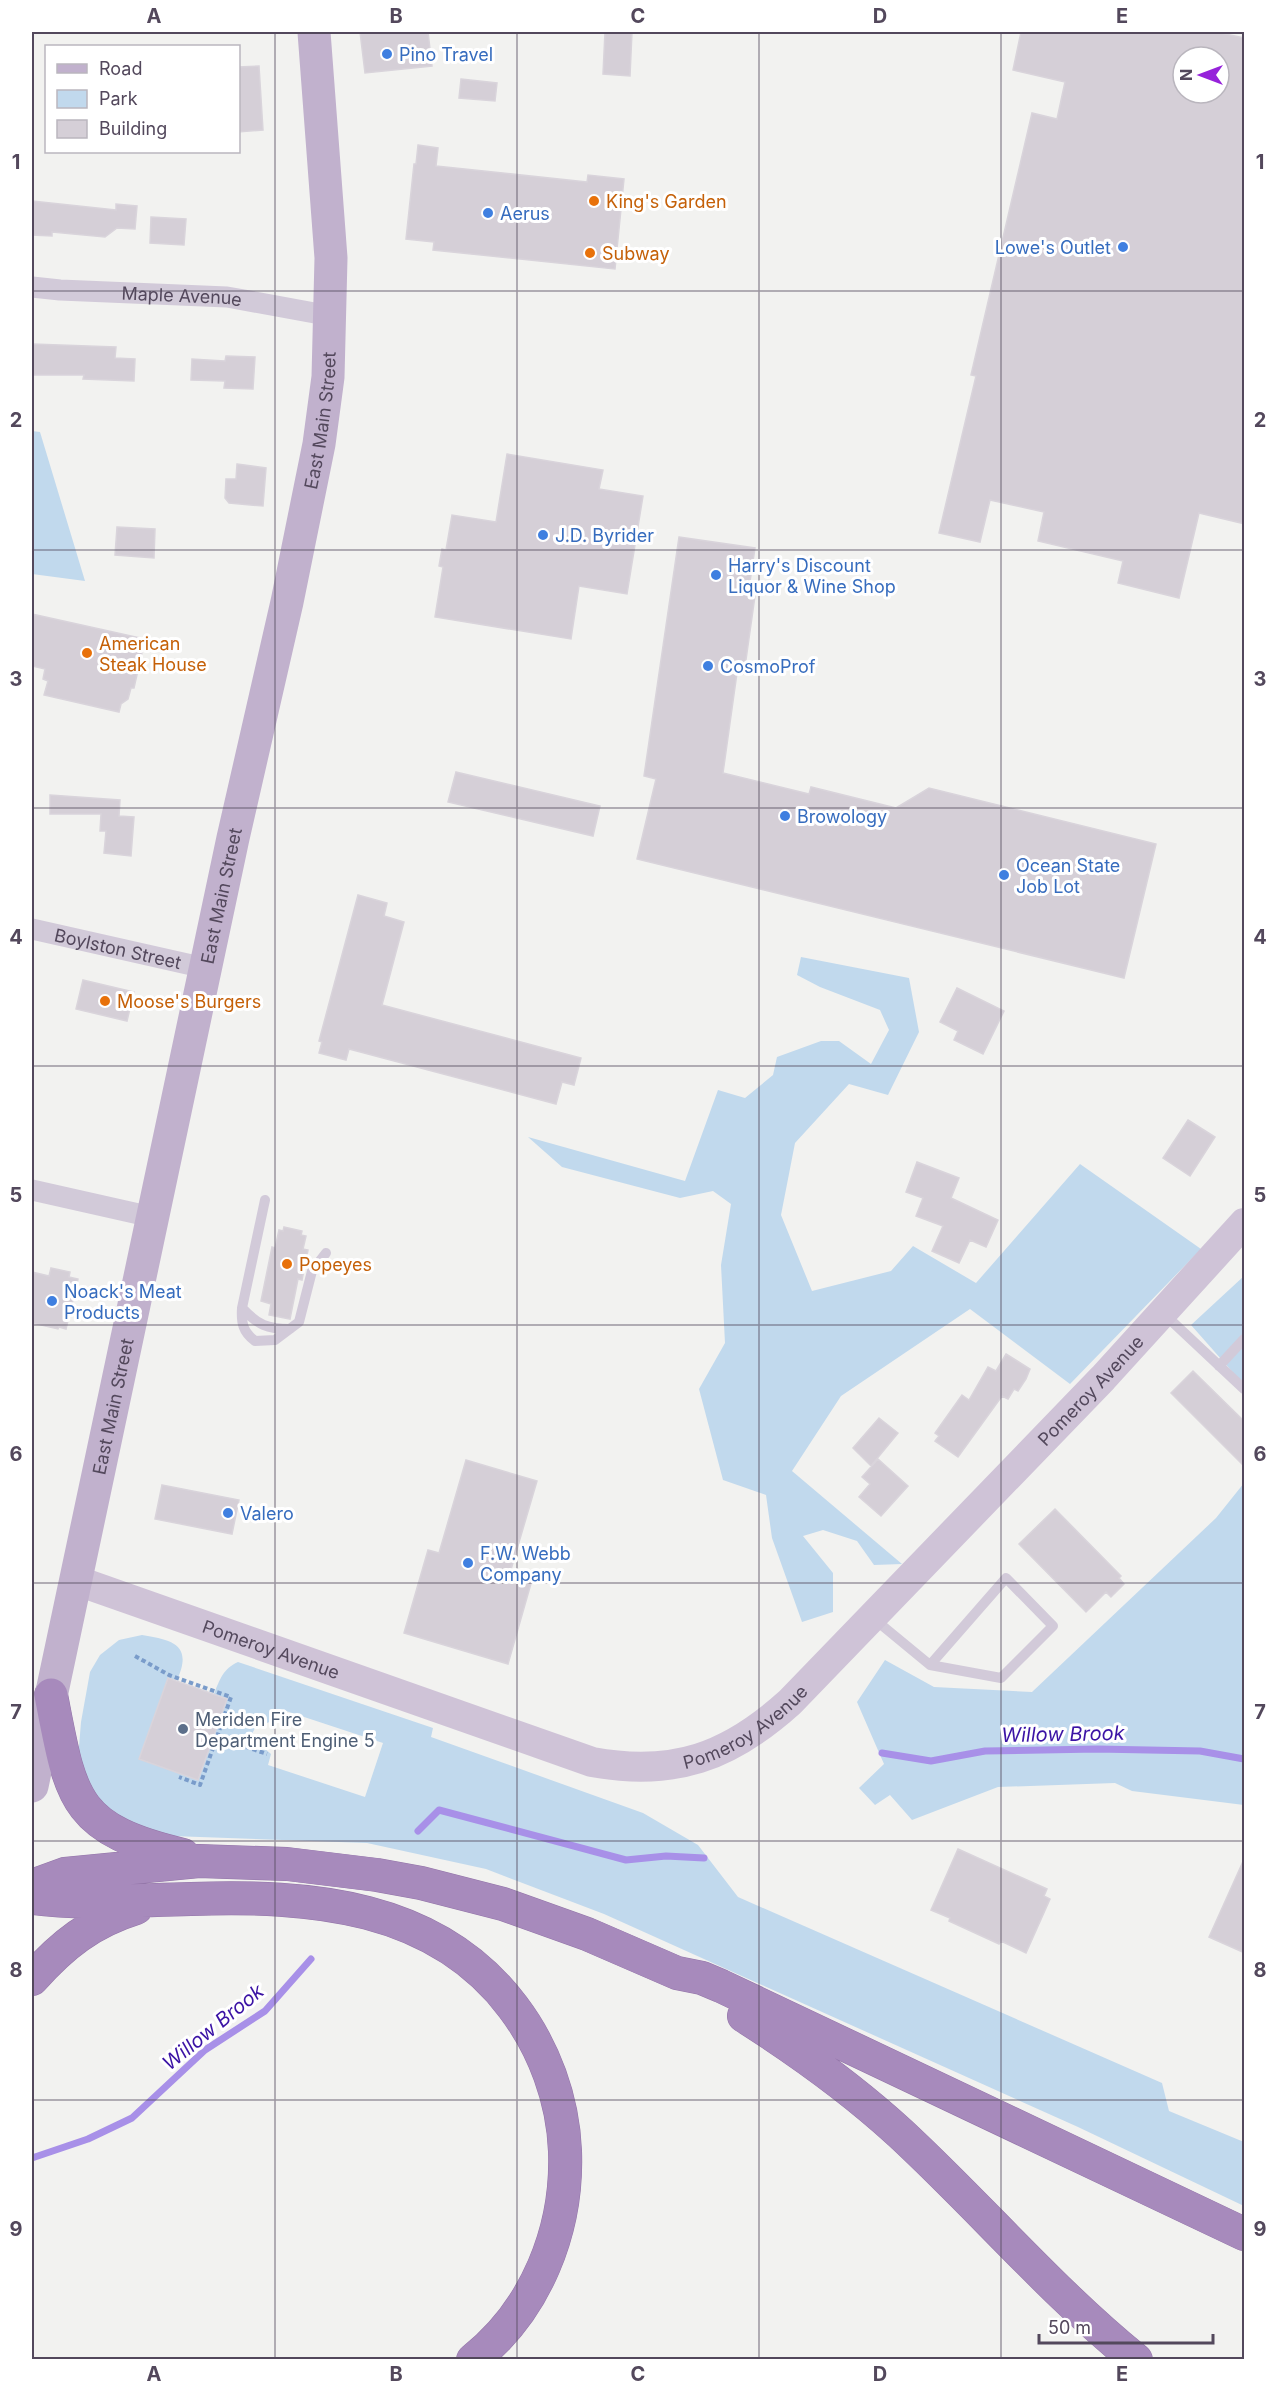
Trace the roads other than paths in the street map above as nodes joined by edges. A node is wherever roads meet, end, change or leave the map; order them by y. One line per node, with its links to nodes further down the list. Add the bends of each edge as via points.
1 (314, 32): 3 (main road, East Main Street, via 329,224)
2 (32, 287): 3 (street, Maple Avenue, via 227,297)
3 (331, 316): 5 (main road, East Main Street, via 325,404 304,524)
4 (32, 929): 5 (street, Boylston Street)
5 (205, 968): 8 (main road, East Main Street)
6 (32, 1190): 8 (street)
7 (265, 1200): 11 (lane)
8 (152, 1217): 17 (main road, East Main Street)
9 (1245, 1223): 12 (main road, Pomeroy Avenue)
10 (326, 1252): 13 (lane, via 312,1270 299,1322)
11 (242, 1308): 13 (lane, via 255,1322); 13 (lane, via 245,1333 255,1341 275,1340)
12 (1163, 1313): 15 (lane); 18 (main road, Pomeroy Avenue)
13 (291, 1329)
14 (1245, 1339): 15 (lane)
15 (1219, 1366): 16 (lane)
16 (1245, 1389)
17 (75, 1580): 18 (main road, Pomeroy Avenue, via 552,1749 620,1767 682,1763 741,1741 790,1702); 20 (main road, East Main Street)
18 (872, 1617): 19 (lane)
19 (930, 1665): 19 (lane, via 1001,1678 1053,1626 1006,1578)
20 (51, 1695): 21 (main road, East Main Street); 22 (highway, via 70,1781 90,1814 129,1839)
21 (32, 1786)
22 (214, 1861): 23 (highway, via 65,1874); 26 (highway, via 332,1868 459,1892 587,1934)
23 (32, 1886)
24 (32, 1898): 25 (highway, via 68,1902)
25 (160, 1900): 27 (highway, via 123,1912 80,1934 61,1947); 29 (highway, via 307,1902 399,1922 432,1936 462,1956 494,1983 518,2013 545,2061 558,2103 565,2143 564,2192 556,2233 532,2292 506,2328)
26 (677, 1973): 28 (highway, via 721,1986); 30 (highway, via 803,2055 865,2103 932,2164 1072,2305)
27 (32, 1979)
28 (1245, 2234)
29 (473, 2360)
30 (1136, 2360)

